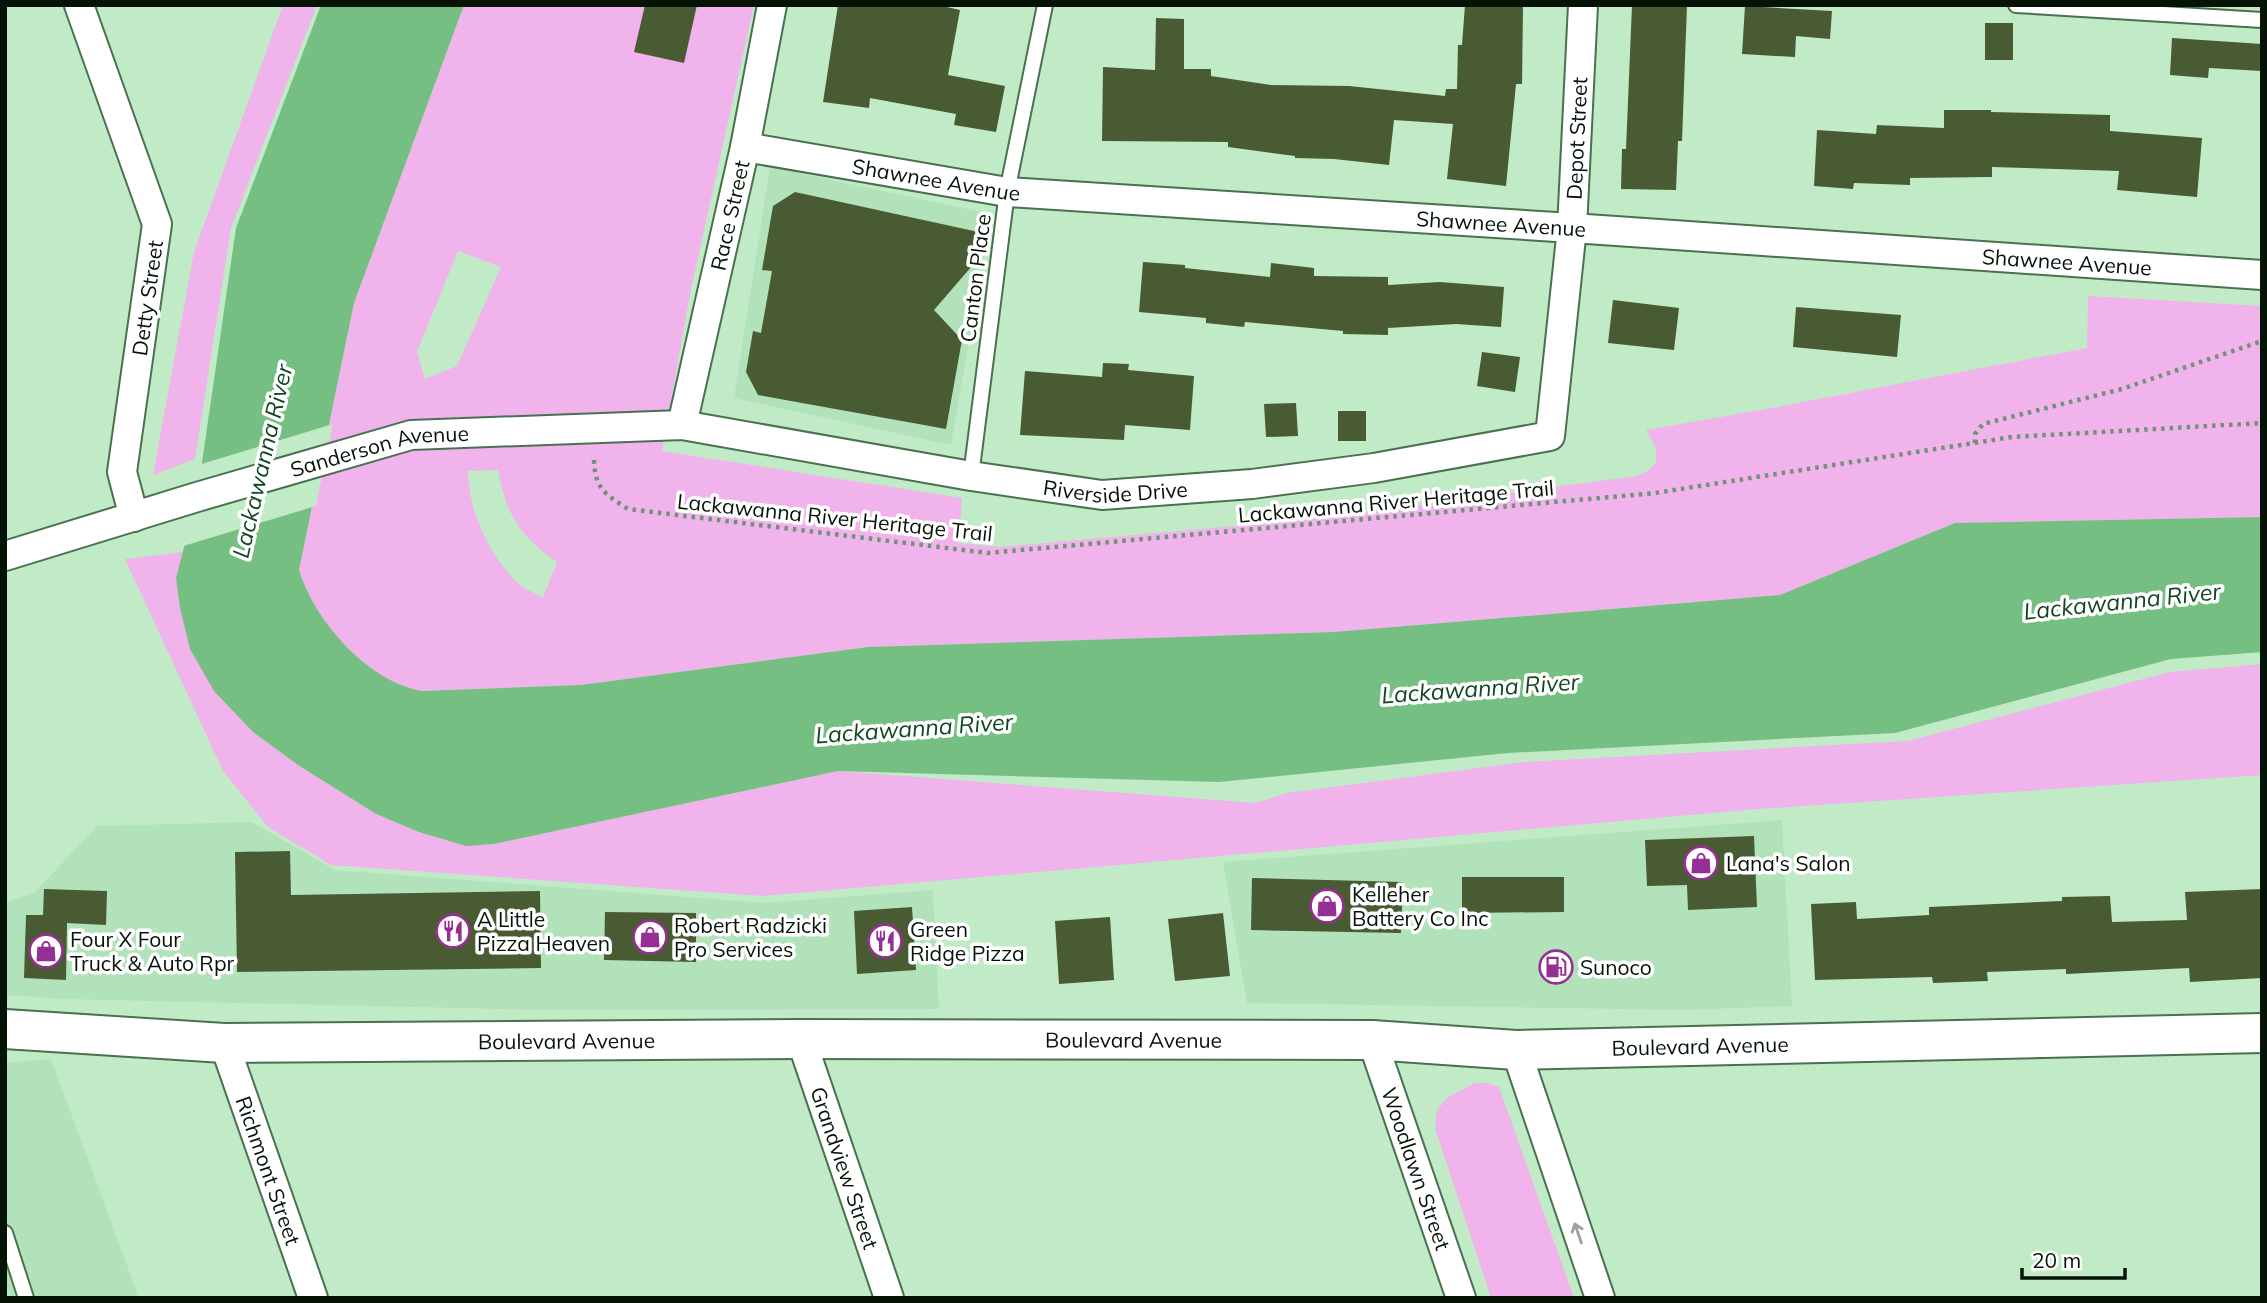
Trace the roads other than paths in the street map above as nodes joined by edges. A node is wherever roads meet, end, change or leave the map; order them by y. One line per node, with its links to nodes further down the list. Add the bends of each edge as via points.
1 (79, 5): 14 (street, Detty Street, via 157,224 122,472)
2 (772, 5): 7 (street, Race Street)
3 (1045, 5): 8 (lane, Canton Place)
4 (1583, 5): 9 (street, Depot Street)
5 (2016, 5): 6 (lane)
6 (2262, 20)
7 (746, 147): 8 (street, Shawnee Avenue); 11 (street, Race Street)
8 (1007, 192): 9 (street, Shawnee Avenue); 13 (lane, Canton Place)
9 (1572, 228): 10 (street, Shawnee Avenue); 12 (street, Depot Street)
10 (2262, 275)
11 (682, 425): 13 (street, Riverside Drive); 14 (street, Sanderson Avenue, via 411,435)
12 (1549, 436): 13 (street, Riverside Drive, via 1374,468 1252,484 1102,495)
13 (971, 476)
14 (134, 517): 15 (street, Sanderson Avenue)
15 (5, 556)
16 (5, 1029): 20 (street, Boulevard Avenue)
17 (800, 1039): 18 (street, Boulevard Avenue); 20 (street, Boulevard Avenue); 25 (street, Grandview Street)
18 (1372, 1040): 21 (street, Boulevard Avenue); 26 (street, Woodlawn Street)
19 (2260, 1040): 21 (street, Boulevard Avenue)
20 (224, 1044): 24 (street, Richmont Street)
21 (1516, 1050): 27 (street, one-way to 21)
22 (5, 1233): 23 (lane)
23 (26, 1298)
24 (313, 1298)
25 (889, 1298)
26 (1461, 1298)
27 (1600, 1298)

